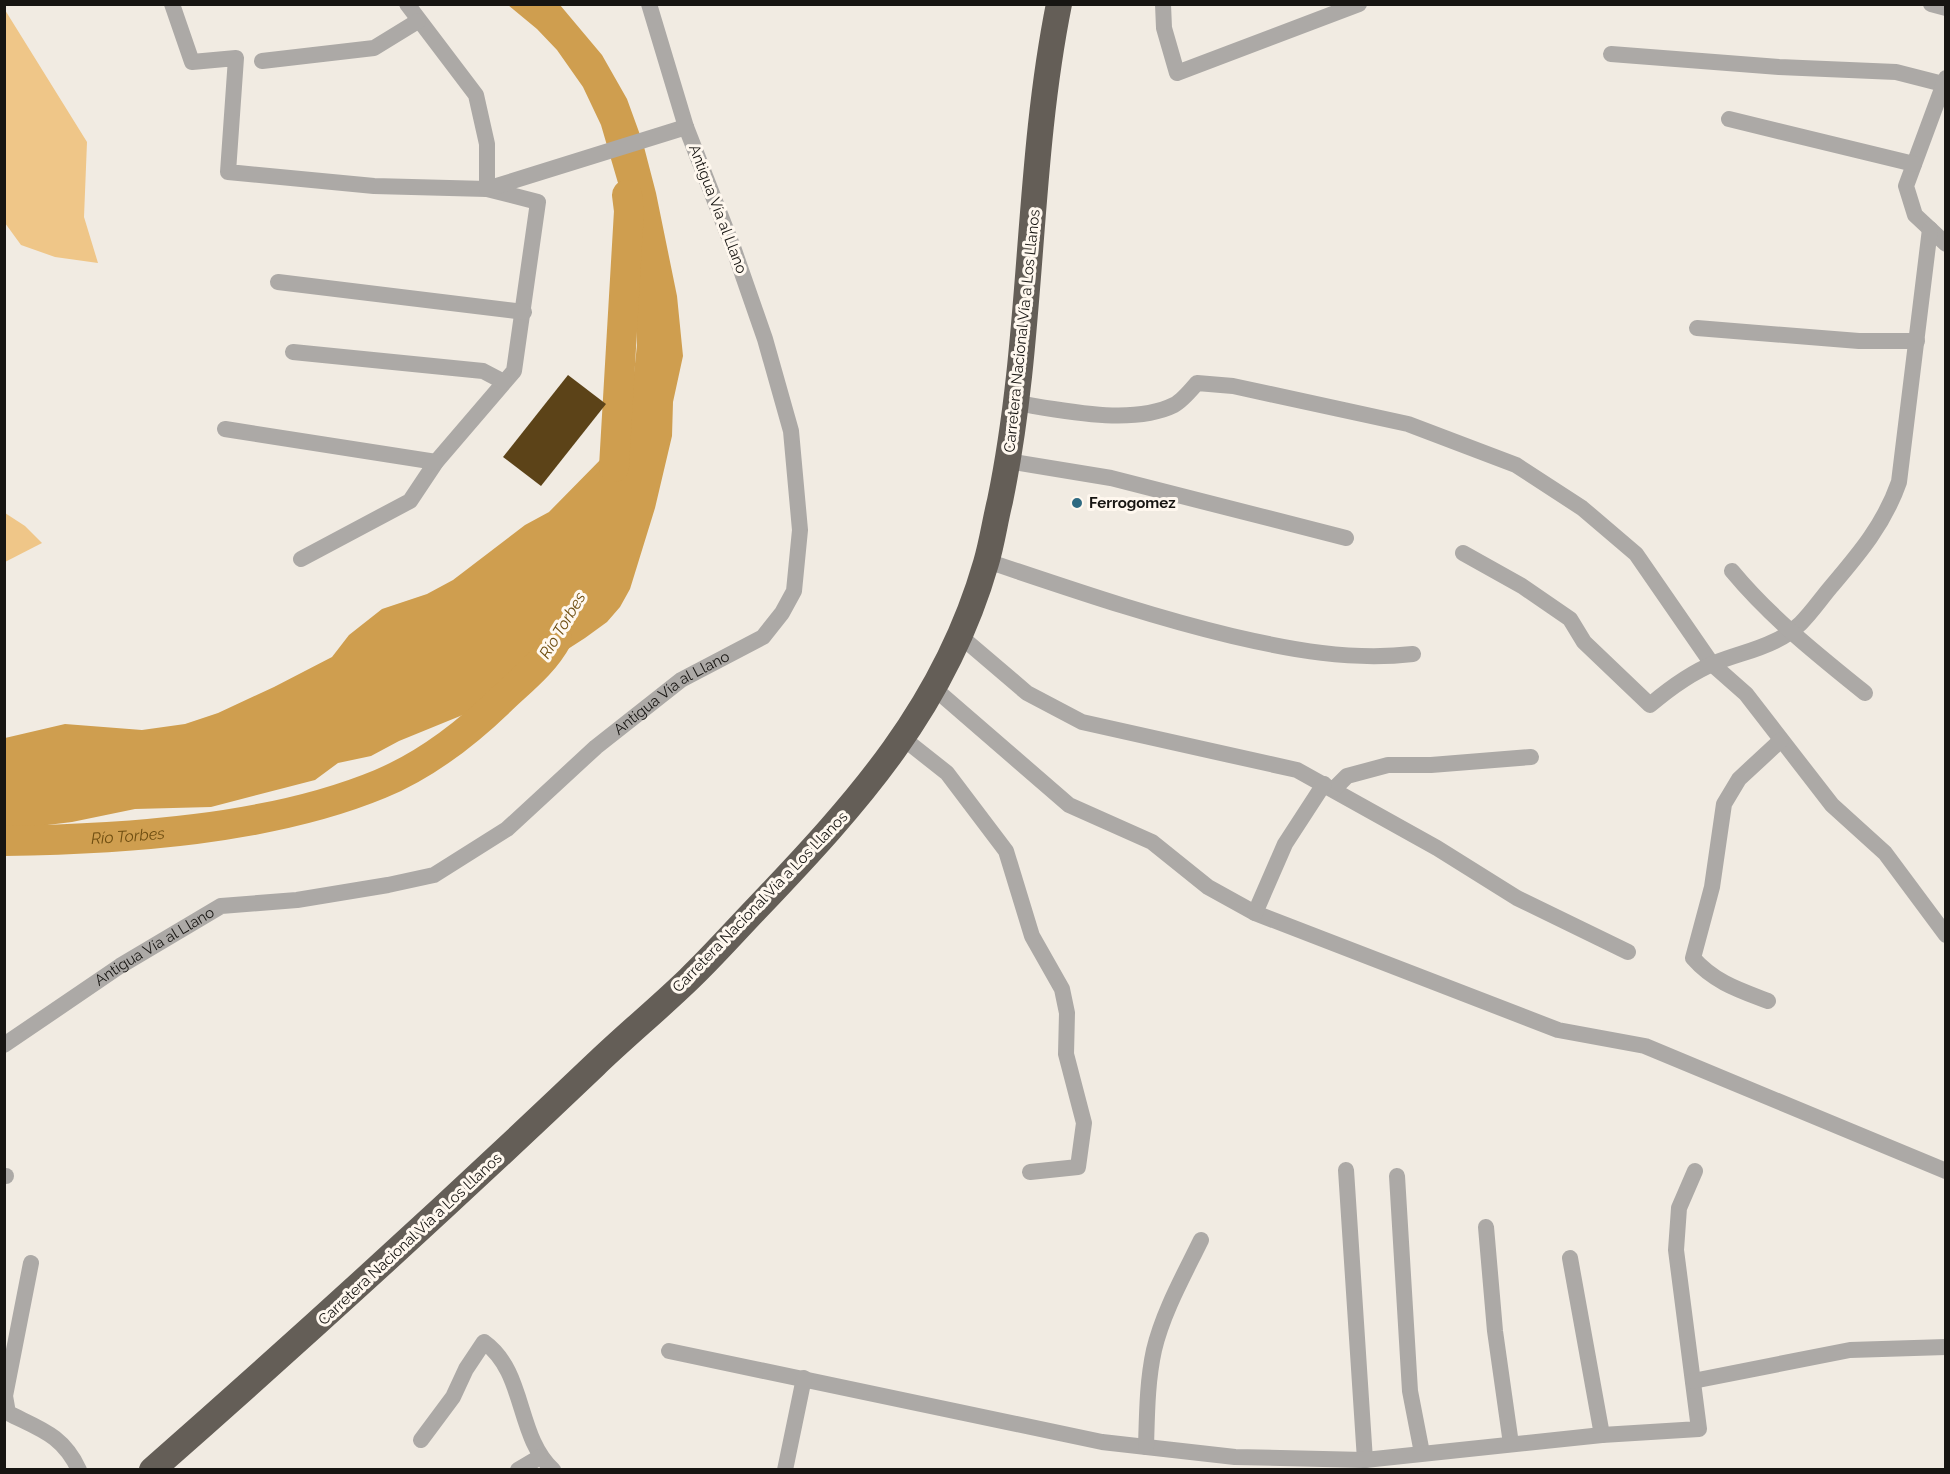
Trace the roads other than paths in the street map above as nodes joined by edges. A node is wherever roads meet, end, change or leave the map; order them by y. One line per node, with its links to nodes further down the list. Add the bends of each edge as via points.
1 (172, 4): 16 (street, via 192,62 236,58 228,172 374,186)
2 (407, 4): 9 (street)
3 (649, 4): 14 (street, Antigua Vía al Llano)
4 (1059, 4): 25 (highway, Carretera Nacional Vía a Los Llanos, via 1040,137)
5 (1163, 4): 6 (street, via 1164,28 1177,73)
6 (1359, 4)
7 (1931, 4): 8 (street)
8 (1946, 8)
9 (418, 21): 11 (street, via 374,48); 16 (street, via 476,95 487,144)
10 (1611, 54): 12 (street, via 1896,72)
11 (262, 61)
12 (1944, 81): 15 (street)
13 (1729, 119): 15 (street)
14 (686, 126): 16 (street); 48 (street, Antigua Vía al Llano, via 735,250 790,431 800,530 794,591 782,613 763,637 681,680 596,747 507,829 434,875 297,900 221,906 120,966)
15 (1914, 164): 17 (street, via 1906,186 1915,216)
16 (487, 189): 20 (street, via 538,202)
17 (1930, 229): 18 (street); 22 (street)
18 (1946, 244)
19 (278, 282): 20 (street)
20 (524, 312): 24 (street, via 514,370)
21 (1697, 328): 22 (street, via 1859,341)
22 (1917, 341): 34 (street, via 1899,482 1893,499 1869,541 1804,622)
23 (293, 352): 24 (street, via 483,370)
24 (504, 382): 28 (street)
25 (1016, 403): 27 (highway, Carretera Nacional Vía a Los Llanos); 37 (street, via 1096,415 1148,412 1175,405 1197,383 1233,386 1408,424 1463,444 1516,465 1582,508 1636,554)
26 (225, 429): 28 (street)
27 (1008, 461): 29 (street, via 1112,478); 32 (highway, Carretera Nacional Vía a Los Llanos)
28 (436, 462): 31 (street, via 410,501)
29 (1346, 538)
30 (1463, 553): 37 (street, via 1570,618 1584,642 1650,705 1676,684)
31 (301, 559)
32 (987, 561): 35 (highway, Carretera Nacional Vía a Los Llanos); 36 (street, via 1160,619 1279,647 1350,657)
33 (1732, 571): 34 (street)
34 (1790, 632): 37 (street, via 1759,648); 39 (street)
35 (959, 635): 38 (highway, Carretera Nacional Vía a Los Llanos); 43 (street, via 1027,693 1082,722 1271,763 1297,770)
36 (1413, 654)
37 (1712, 664): 41 (street, via 1746,694)
38 (935, 689): 40 (highway, Carretera Nacional Vía a Los Llanos); 44 (street, via 1069,805 1152,842 1208,886)
39 (1865, 693)
40 (903, 739): 52 (street, via 947,773 1006,851 1032,936 1062,989 1067,1013 1065,1054 1084,1123 1081,1155 1078,1167); 70 (highway, Carretera Nacional Vía a Los Llanos, via 811,852 689,979 303,1337)
41 (1781, 740): 45 (street, via 1832,805 1885,853); 47 (street, via 1739,779 1724,804 1712,887 1693,958 1704,972 1722,983)
42 (1531, 758): 43 (street, via 1388,765 1347,776)
43 (1329, 787): 44 (street, via 1285,844); 46 (street, via 1516,898)
44 (1255, 913): 51 (street, via 1558,1030 1645,1046)
45 (1946, 935)
46 (1628, 952)
47 (1768, 1001)
48 (4, 1045)
49 (1346, 1170): 68 (street)
50 (1695, 1171): 61 (street, via 1679,1208 1676,1250)
51 (1946, 1171)
52 (1030, 1172)
53 (1397, 1176): 66 (street, via 1410,1391)
54 (1486, 1227): 64 (street)
55 (1201, 1240): 65 (street, via 1170,1304 1154,1350)
56 (1570, 1258): 62 (street)
57 (31, 1263): 69 (street, via 5,1396 8,1413 51,1434 70,1451)
58 (1946, 1347): 61 (street, via 1850,1350)
59 (669, 1352): 60 (street)
60 (804, 1378): 65 (street, via 1102,1442); 73 (street)
61 (1693, 1381): 62 (street, via 1699,1429)
62 (1602, 1435): 64 (street)
63 (422, 1440): 67 (street, via 453,1397 484,1342 499,1352 507,1368)
64 (1511, 1444): 66 (street)
65 (1146, 1447): 68 (street, via 1235,1457)
66 (1422, 1453): 68 (street)
67 (540, 1457): 71 (street); 72 (street)
68 (1365, 1460)
69 (79, 1470)
70 (152, 1470)
71 (518, 1470)
72 (553, 1470)
73 (785, 1470)

